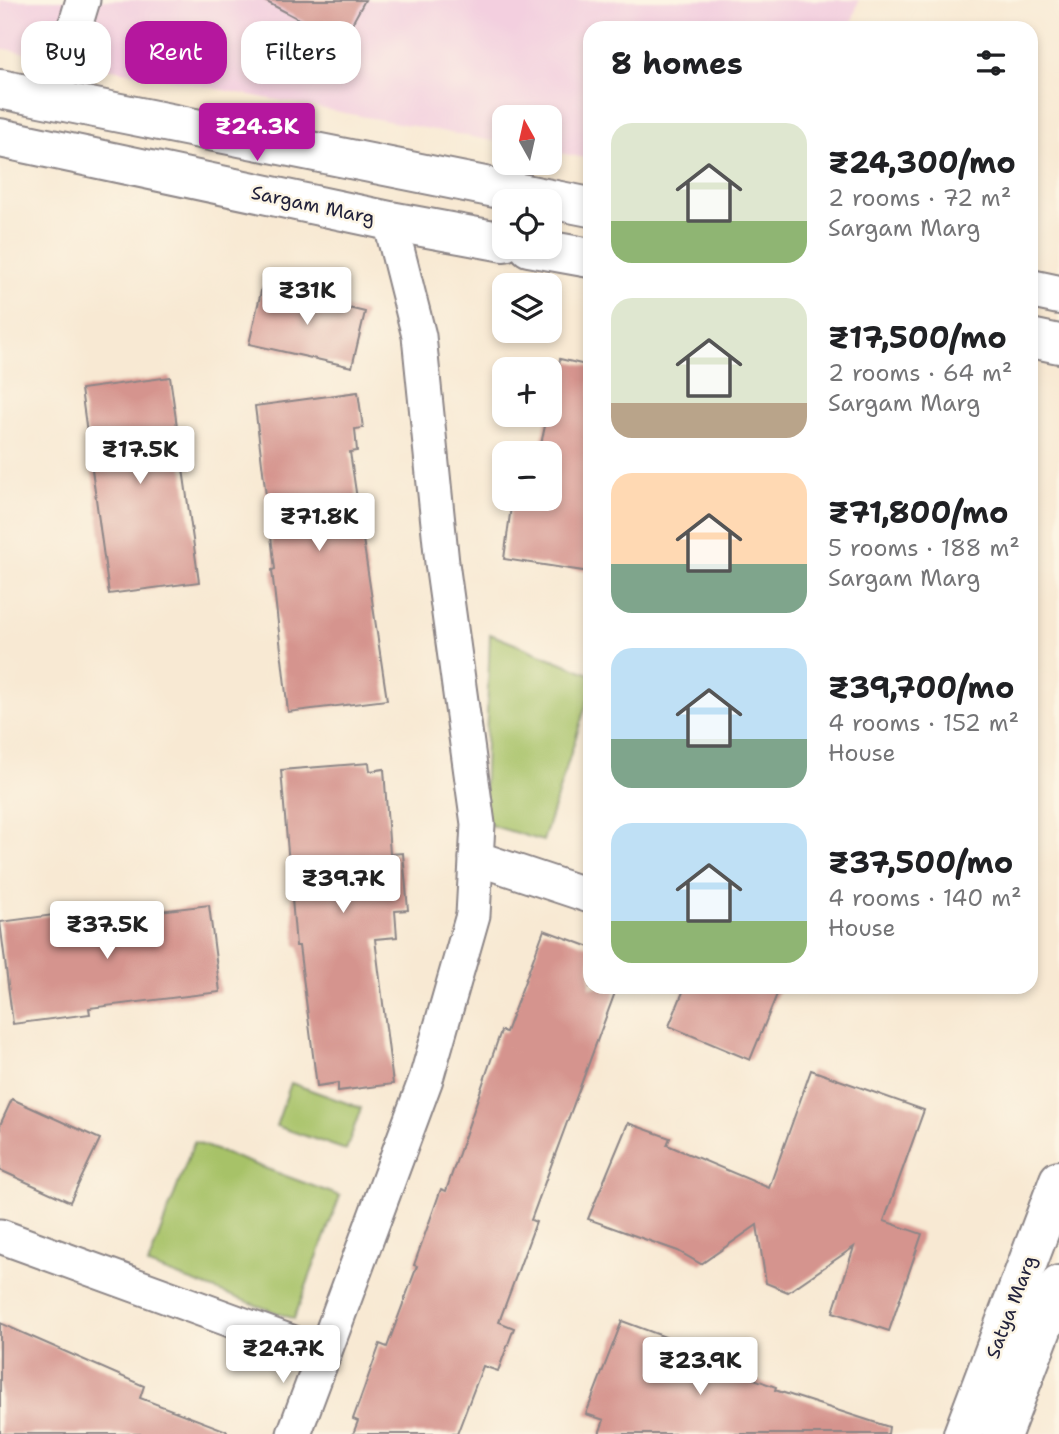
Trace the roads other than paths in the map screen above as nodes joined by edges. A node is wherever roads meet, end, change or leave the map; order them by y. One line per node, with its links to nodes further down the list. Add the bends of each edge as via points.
1 (83, 0): 3 (street)
2 (0, 89): 3 (main road)
3 (53, 99): 5 (main road)
4 (0, 138): 6 (main road, Sargam Marg)
5 (583, 206)
6 (390, 221): 7 (main road, Sargam Marg); 14 (street, via 419,336 442,563 478,824)
7 (492, 240)
8 (562, 253): 9 (main road)
9 (583, 257)
10 (1038, 290): 11 (main road)
11 (1059, 295)
12 (1038, 340): 13 (main road)
13 (1059, 344)
14 (475, 858): 15 (street); 19 (street, via 473,915 426,1079)
15 (583, 895)
16 (1059, 1181): 21 (main road, Satya Marg)
17 (0, 1236): 19 (street)
18 (1059, 1284): 22 (main road, Satya Marg)
19 (324, 1354): 20 (street)
20 (293, 1434)
21 (963, 1434)
22 (1002, 1434)

